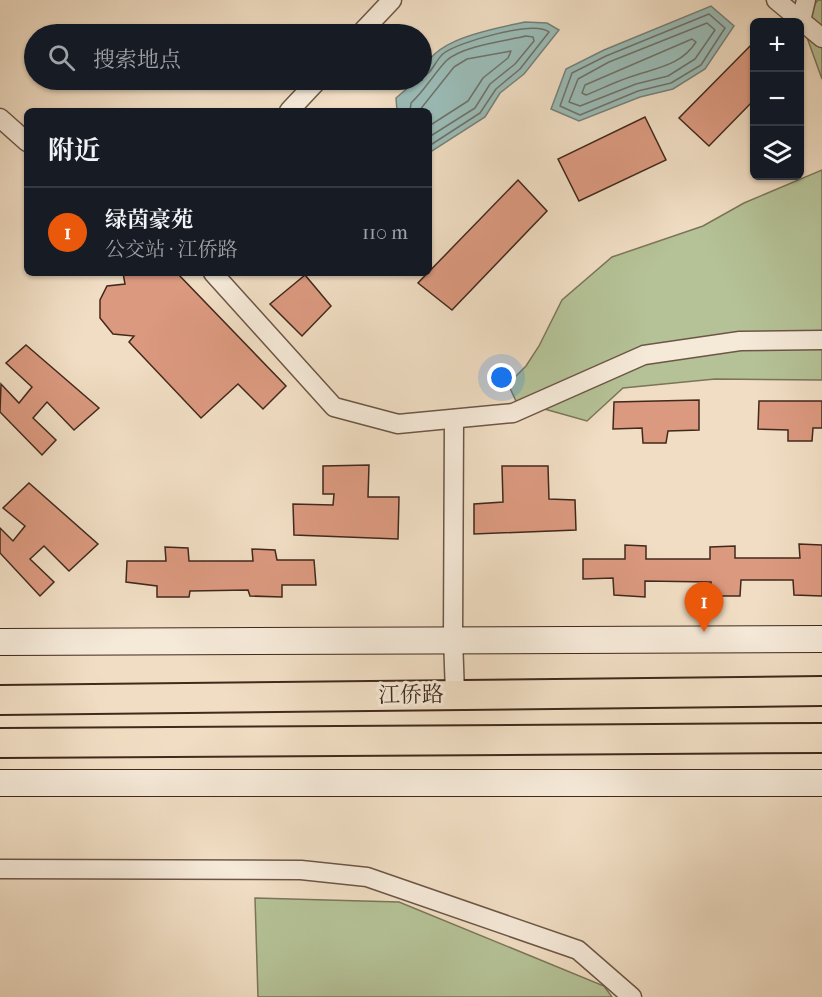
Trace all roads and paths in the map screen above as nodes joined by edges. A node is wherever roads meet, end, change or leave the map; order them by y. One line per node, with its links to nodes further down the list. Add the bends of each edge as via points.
1 (392, 0): 7 (street)
2 (776, 0): 4 (street)
3 (806, 0): 5 (street)
4 (797, 18)
5 (802, 18)
6 (804, 23): 8 (street)
7 (369, 24)
8 (822, 38)
9 (309, 90): 10 (street)
10 (292, 108)
11 (0, 118): 12 (street)
12 (24, 139)
13 (216, 276): 15 (street, via 334,407 398,424)
14 (822, 340): 15 (street, via 740,341 644,355 513,413)
15 (454, 419): 18 (street)
16 (822, 628): 18 (street)
17 (0, 630): 18 (street)
18 (453, 634): 19 (street); 20 (street); 22 (street)
19 (822, 639)
20 (0, 642)
21 (822, 691): 22 (main road, 江侨路)
22 (455, 694): 23 (main road, 江侨路)
23 (0, 699)
24 (822, 738): 25 (main road, 江侨路)
25 (0, 743)
26 (0, 783): 27 (street)
27 (822, 783)
28 (0, 869): 29 (street, via 301,870 367,877 578,950)
29 (632, 997)

